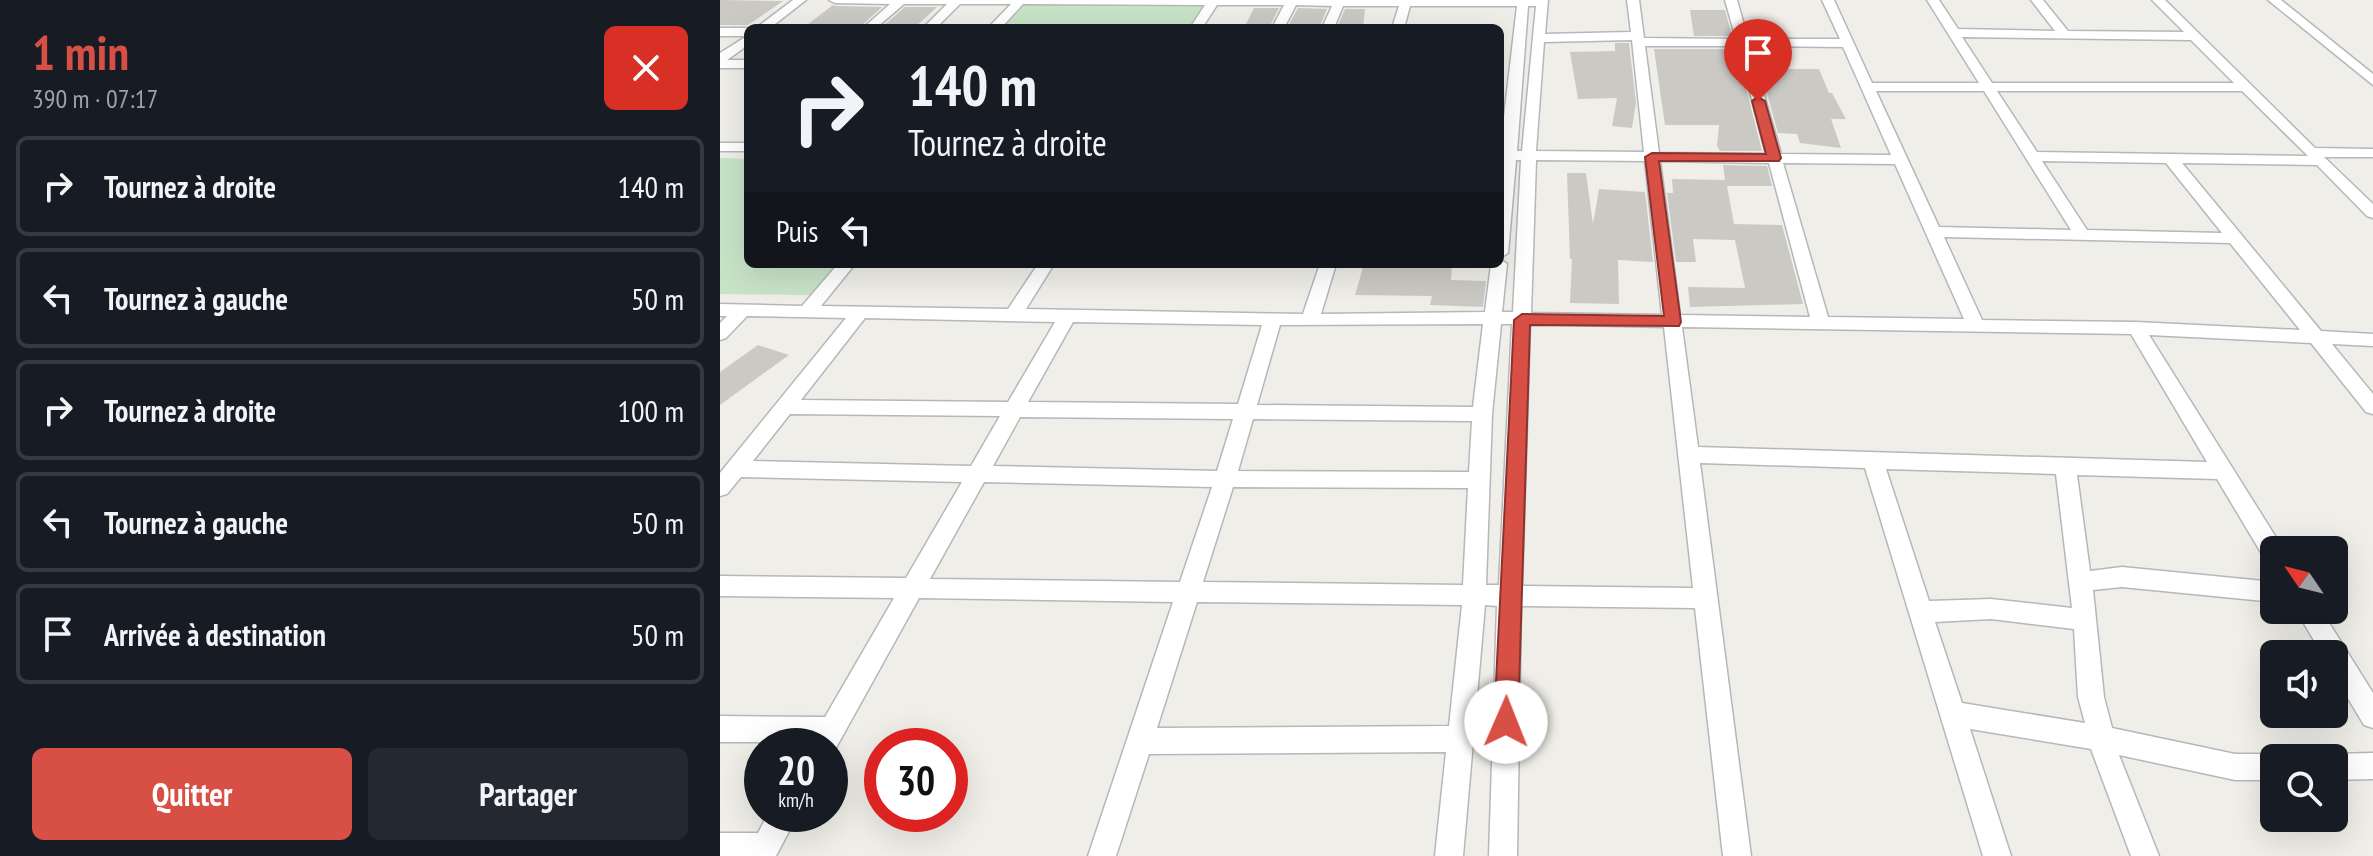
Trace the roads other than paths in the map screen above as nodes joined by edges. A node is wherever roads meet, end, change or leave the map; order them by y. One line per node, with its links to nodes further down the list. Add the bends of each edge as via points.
1 (800, 0): 19 (street)
2 (835, 0): 11 (street)
3 (1021, 0): 12 (street); 13 (street); 22 (street)
4 (1633, 0): 33 (street)
5 (1731, 0): 35 (street)
6 (1828, 0): 36 (street)
7 (1933, 0): 29 (street)
8 (2037, 0): 30 (street)
9 (2158, 0): 31 (street)
10 (2274, 0): 41 (street)
11 (900, 1): 12 (street); 20 (street)
12 (957, 1): 21 (street)
13 (1090, 1): 14 (street)
14 (1213, 1): 15 (street); 23 (street)
15 (1292, 1): 16 (street); 24 (street)
16 (1340, 1): 17 (street); 25 (street)
17 (1406, 2): 18 (street); 26 (street)
18 (1535, 2): 32 (street); 40 (street)
19 (767, 24)
20 (874, 24)
21 (933, 24)
22 (998, 24)
23 (1199, 24)
24 (1280, 24)
25 (1330, 24)
26 (1399, 24)
27 (720, 32): 28 (street)
28 (744, 32)
29 (1954, 33): 30 (street); 42 (street)
30 (2065, 35): 31 (street)
31 (2195, 36): 44 (street)
32 (1539, 38): 33 (street); 39 (street)
33 (1637, 39): 35 (street); 51 (street)
34 (744, 42): 37 (street)
35 (1743, 43): 36 (street); 52 (street)
36 (1846, 43): 43 (street)
37 (721, 59): 38 (street)
38 (744, 63)
39 (1537, 71): 40 (street); 48 (street)
40 (1508, 72): 48 (street)
41 (2373, 81)
42 (1989, 85): 43 (street); 44 (street); 49 (street)
43 (1867, 87): 54 (street)
44 (2247, 87): 50 (street)
45 (744, 133): 46 (street)
46 (724, 147)
47 (2373, 153): 50 (street)
48 (1513, 156): 51 (street); 56 (street); 73 (street)
49 (2032, 156): 53 (street); 58 (street)
50 (2317, 156): 53 (street); 55 (street)
51 (1652, 157): 52 (street); 74 (street)
52 (1774, 158): 54 (street); 75 (street)
53 (2170, 158): 59 (street)
54 (1900, 160): 57 (street)
55 (2373, 213)
56 (1504, 223)
57 (1934, 232): 58 (street); 76 (street)
58 (2083, 236): 59 (street)
59 (2236, 238): 79 (street)
60 (844, 268): 66 (street)
61 (1043, 268): 68 (street)
62 (1327, 268): 72 (street)
63 (1499, 268): 70 (street)
64 (720, 310): 65 (street)
65 (743, 310): 66 (street); 78 (street)
66 (807, 311): 67 (street)
67 (860, 312): 68 (street); 81 (street)
68 (1014, 314): 69 (street)
69 (1068, 315): 71 (street); 83 (street)
70 (1493, 318): 72 (street); 73 (street); 85 (street)
71 (1273, 319): 72 (street); 84 (street)
72 (1310, 320)
73 (1522, 320): 74 (street); 101 (street)
74 (1673, 322): 75 (street); 86 (street)
75 (1821, 325): 76 (street)
76 (1976, 326): 77 (street)
77 (2136, 328): 79 (street); 90 (street)
78 (720, 334)
79 (2319, 337): 80 (street); 82 (street)
80 (2373, 340)
81 (784, 407): 83 (street); 89 (street)
82 (2373, 407)
83 (1015, 410): 84 (street); 91 (street)
84 (1243, 413): 85 (street); 92 (street)
85 (1482, 414): 93 (street)
86 (1689, 455): 87 (street); 103 (street)
87 (1873, 461): 88 (street); 104 (street)
88 (2065, 466): 90 (street); 96 (street)
89 (735, 469): 91 (street); 94 (street)
90 (2223, 471): 95 (street)
91 (980, 472): 92 (street); 98 (street)
92 (1225, 479): 93 (street); 100 (street)
93 (1477, 480): 102 (street)
94 (720, 488)
95 (2263, 536)
96 (2081, 582): 99 (street, via 2137,578); 105 (street)
97 (720, 586): 98 (street)
98 (913, 589): 100 (street); 109 (street)
99 (2260, 591)
100 (1186, 592): 102 (street); 114 (street)
101 (1510, 596): 102 (street); 103 (street); 123 (street)
102 (1474, 598): 113 (street)
103 (1706, 598): 124 (street)
104 (1920, 612): 105 (street, via 1991,609); 107 (street)
105 (2085, 620): 112 (street)
106 (2317, 624): 108 (street)
107 (1952, 714): 112 (street); 125 (street)
108 (2373, 716)
109 (834, 728)
110 (720, 729): 111 (street)
111 (744, 731)
112 (2100, 738): 116 (street, via 2235,767); 126 (street)
113 (1462, 739): 114 (street); 122 (street)
114 (1141, 741): 121 (street)
115 (2373, 766): 117 (street)
116 (2260, 767)
117 (2348, 767)
118 (774, 832): 120 (street)
119 (720, 847): 120 (street)
120 (763, 851)
121 (1102, 856)
122 (1449, 856)
123 (1503, 856)
124 (1737, 856)
125 (1997, 856)
126 (2145, 856)

